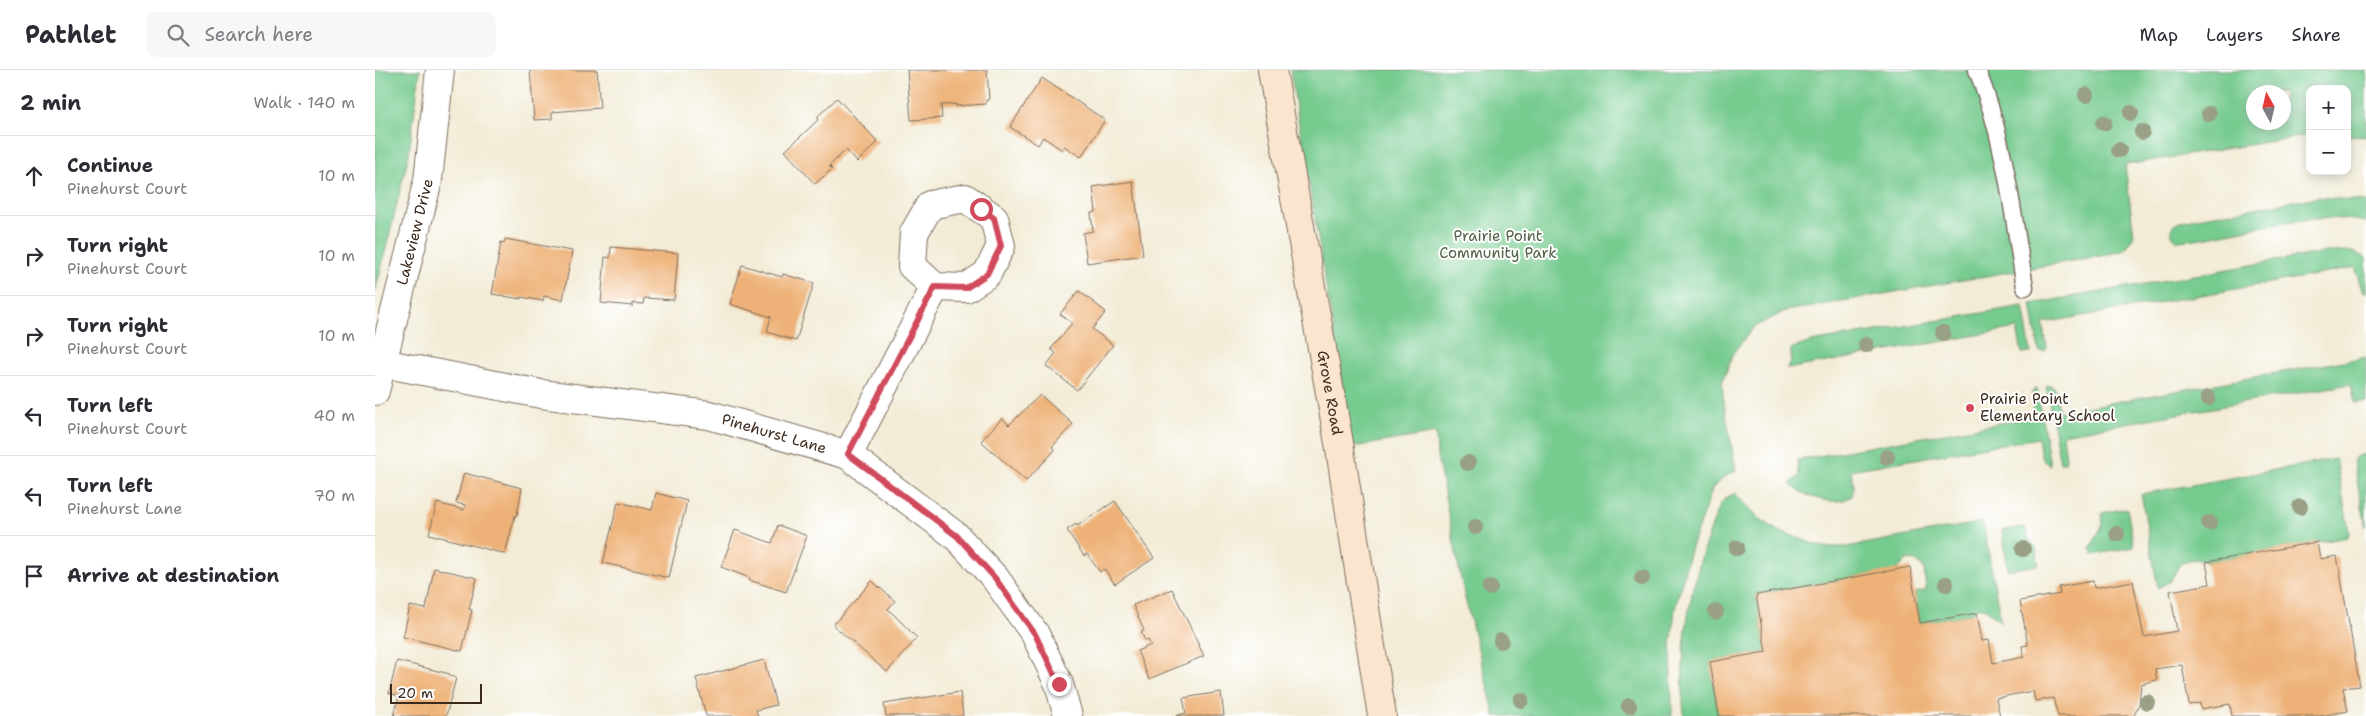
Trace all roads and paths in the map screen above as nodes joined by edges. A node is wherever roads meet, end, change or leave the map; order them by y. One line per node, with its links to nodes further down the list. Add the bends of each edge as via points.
1 (440, 70): 6 (street, Lakeview Drive, via 428,180)
2 (1272, 70): 10 (street, Grove Road, via 1339,443)
3 (1977, 70): 5 (lane, via 1988,97 2003,163)
4 (935, 287): 8 (street)
5 (2025, 287)
6 (383, 363): 7 (street, Lakeview Drive); 8 (street, Pinehurst Lane, via 541,394 709,415)
7 (375, 391)
8 (848, 454): 9 (street, Pinehurst Lane, via 957,536 995,578 1035,634 1059,684)
9 (1068, 716)
10 (1382, 716)

